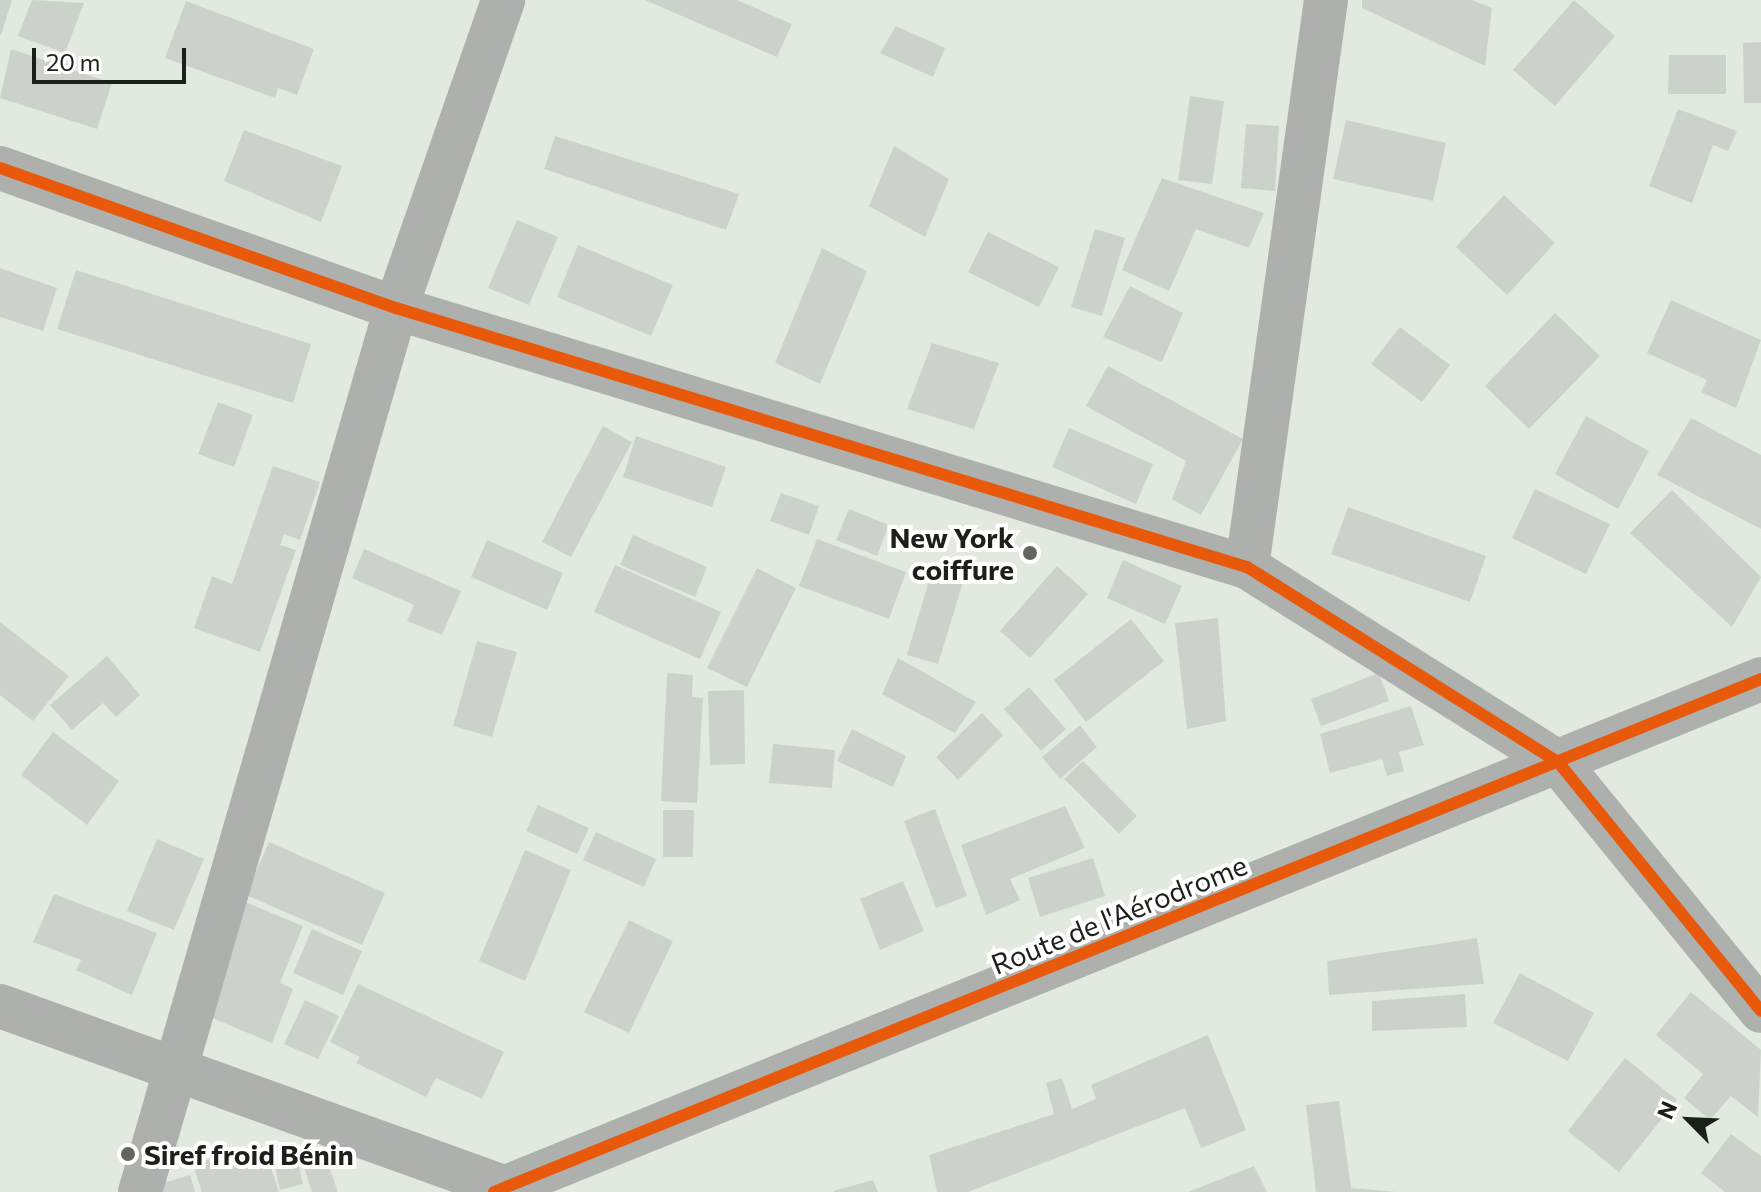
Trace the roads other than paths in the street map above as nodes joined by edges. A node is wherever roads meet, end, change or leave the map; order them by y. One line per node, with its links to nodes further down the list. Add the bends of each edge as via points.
1 (503, 0): 4 (street)
2 (1326, 0): 5 (street)
3 (0, 168): 4 (street)
4 (396, 308): 5 (street); 10 (street)
5 (1247, 567): 7 (street)
6 (1761, 679): 7 (street, Route de l'Aérodrome)
7 (1558, 762): 9 (street); 11 (street, Route de l'Aérodrome)
8 (0, 1006): 10 (street)
9 (1761, 1011)
10 (175, 1069): 11 (street); 12 (street)
11 (502, 1191)
12 (140, 1192)

